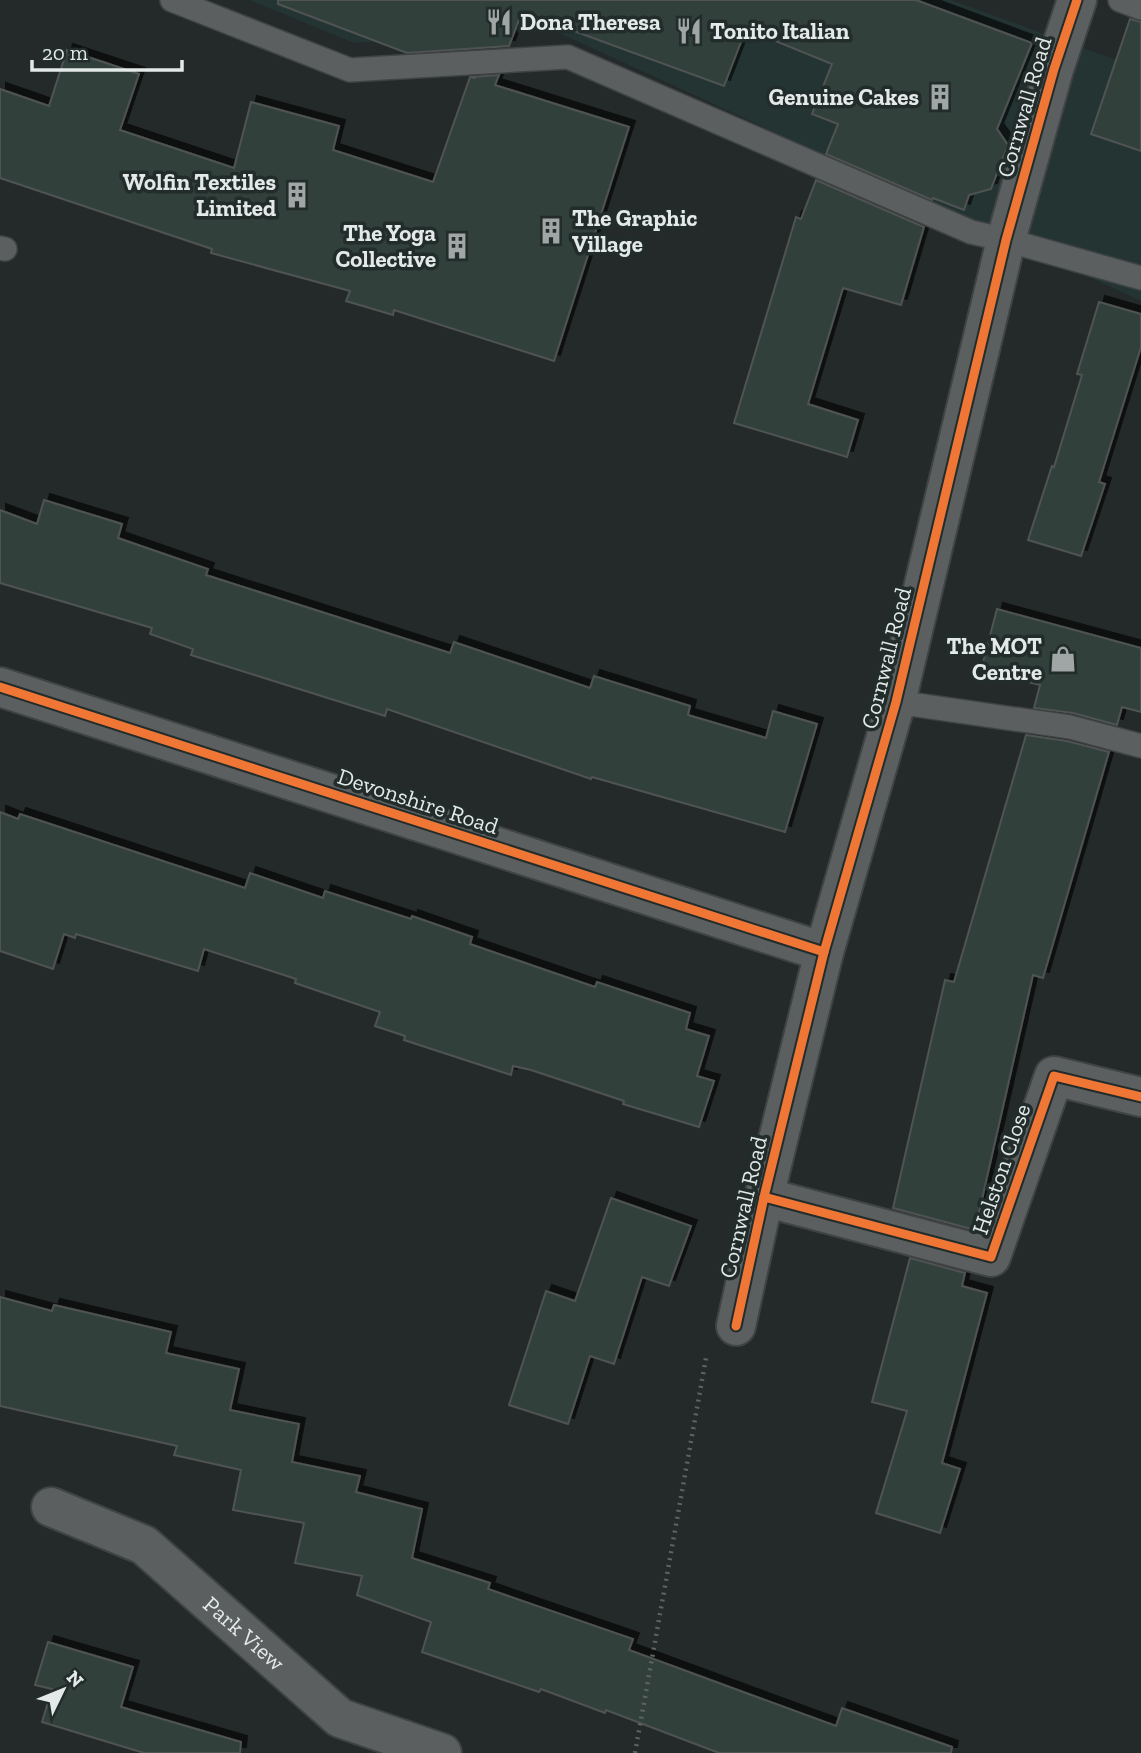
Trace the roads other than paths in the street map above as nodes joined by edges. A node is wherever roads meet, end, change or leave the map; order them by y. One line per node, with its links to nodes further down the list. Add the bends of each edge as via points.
1 (172, 0): 5 (lane, via 350,70 568,57 971,232)
2 (1077, 0): 5 (street, Cornwall Road)
3 (1120, 0): 4 (lane)
4 (1141, 8)
5 (1006, 240): 6 (lane); 8 (street, Cornwall Road)
6 (1141, 278)
7 (0, 687): 10 (street, Devonshire Road)
8 (896, 702): 9 (lane, via 1070,727); 10 (street, Cornwall Road)
9 (1141, 746)
10 (824, 951): 12 (street, Cornwall Road)
11 (1141, 1097): 12 (street, Helston Close, via 1054,1076 991,1257)
12 (764, 1197): 13 (street, Cornwall Road)
13 (736, 1326)
14 (51, 1507): 15 (street, Park View, via 144,1545 340,1718)
15 (442, 1753)

